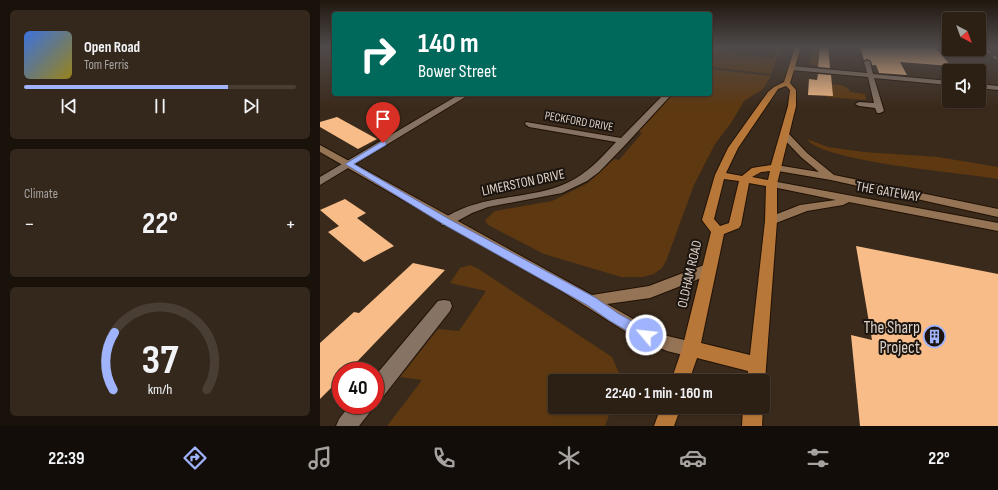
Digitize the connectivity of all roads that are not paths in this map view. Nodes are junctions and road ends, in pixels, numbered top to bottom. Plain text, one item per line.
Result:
1 (869, 67) edge
2 (792, 68) joint
3 (871, 75) junction
4 (942, 82) edge
5 (787, 83) junction
6 (986, 87) edge
7 (998, 88) edge
8 (462, 96) edge
9 (666, 96) edge
10 (859, 104) dead end
11 (529, 124) dead end
12 (785, 135) junction
13 (624, 141) junction
14 (320, 148) edge
15 (348, 164) junction
16 (776, 168) junction
17 (720, 175) junction
18 (831, 177) junction
19 (745, 179) junction
20 (320, 182) edge
21 (772, 184) junction
22 (855, 201) junction
23 (998, 212) edge
24 (771, 221) junction
25 (446, 222) junction
26 (998, 226) edge
27 (718, 232) junction
28 (709, 269) junction
29 (592, 301) junction
30 (444, 306) dead end
31 (691, 349) junction
32 (756, 373) edge
33 (682, 374) edge
34 (384, 380) edge
35 (356, 414) edge
36 (668, 414) edge
37 (753, 414) edge
38 (346, 426) edge
39 (664, 426) edge
40 (752, 426) edge

1 - 3 street
2 - 3 street
2 - 5 highway
3 - 4 street
3 - 10 street
5 - 12 highway
5 - 17 highway, OLDHAM ROAD
6 - 7 street
8 - 15 street
9 - 13 street, LIMERSTON DRIVE
11 - 13 street, PECKFORD DRIVE
12 - 16 highway
12 - 18 street
13 - 25 street, LIMERSTON DRIVE
14 - 15 street
15 - 20 street
15 - 25 street
16 - 18 street, THE GATEWAY
16 - 19 highway
16 - 21 highway
17 - 19 highway
17 - 27 highway, OLDHAM ROAD
18 - 23 street, THE GATEWAY
19 - 21 highway
19 - 27 highway
21 - 22 street, THE GATEWAY
21 - 24 highway
22 - 24 street
22 - 26 street, THE GATEWAY
24 - 32 highway
25 - 29 street
27 - 28 highway, OLDHAM ROAD
28 - 29 street
28 - 31 highway, OLDHAM ROAD
29 - 31 street
30 - 34 street
31 - 32 highway
31 - 33 highway, OLDHAM ROAD
35 - 38 street
36 - 39 highway
37 - 40 highway

